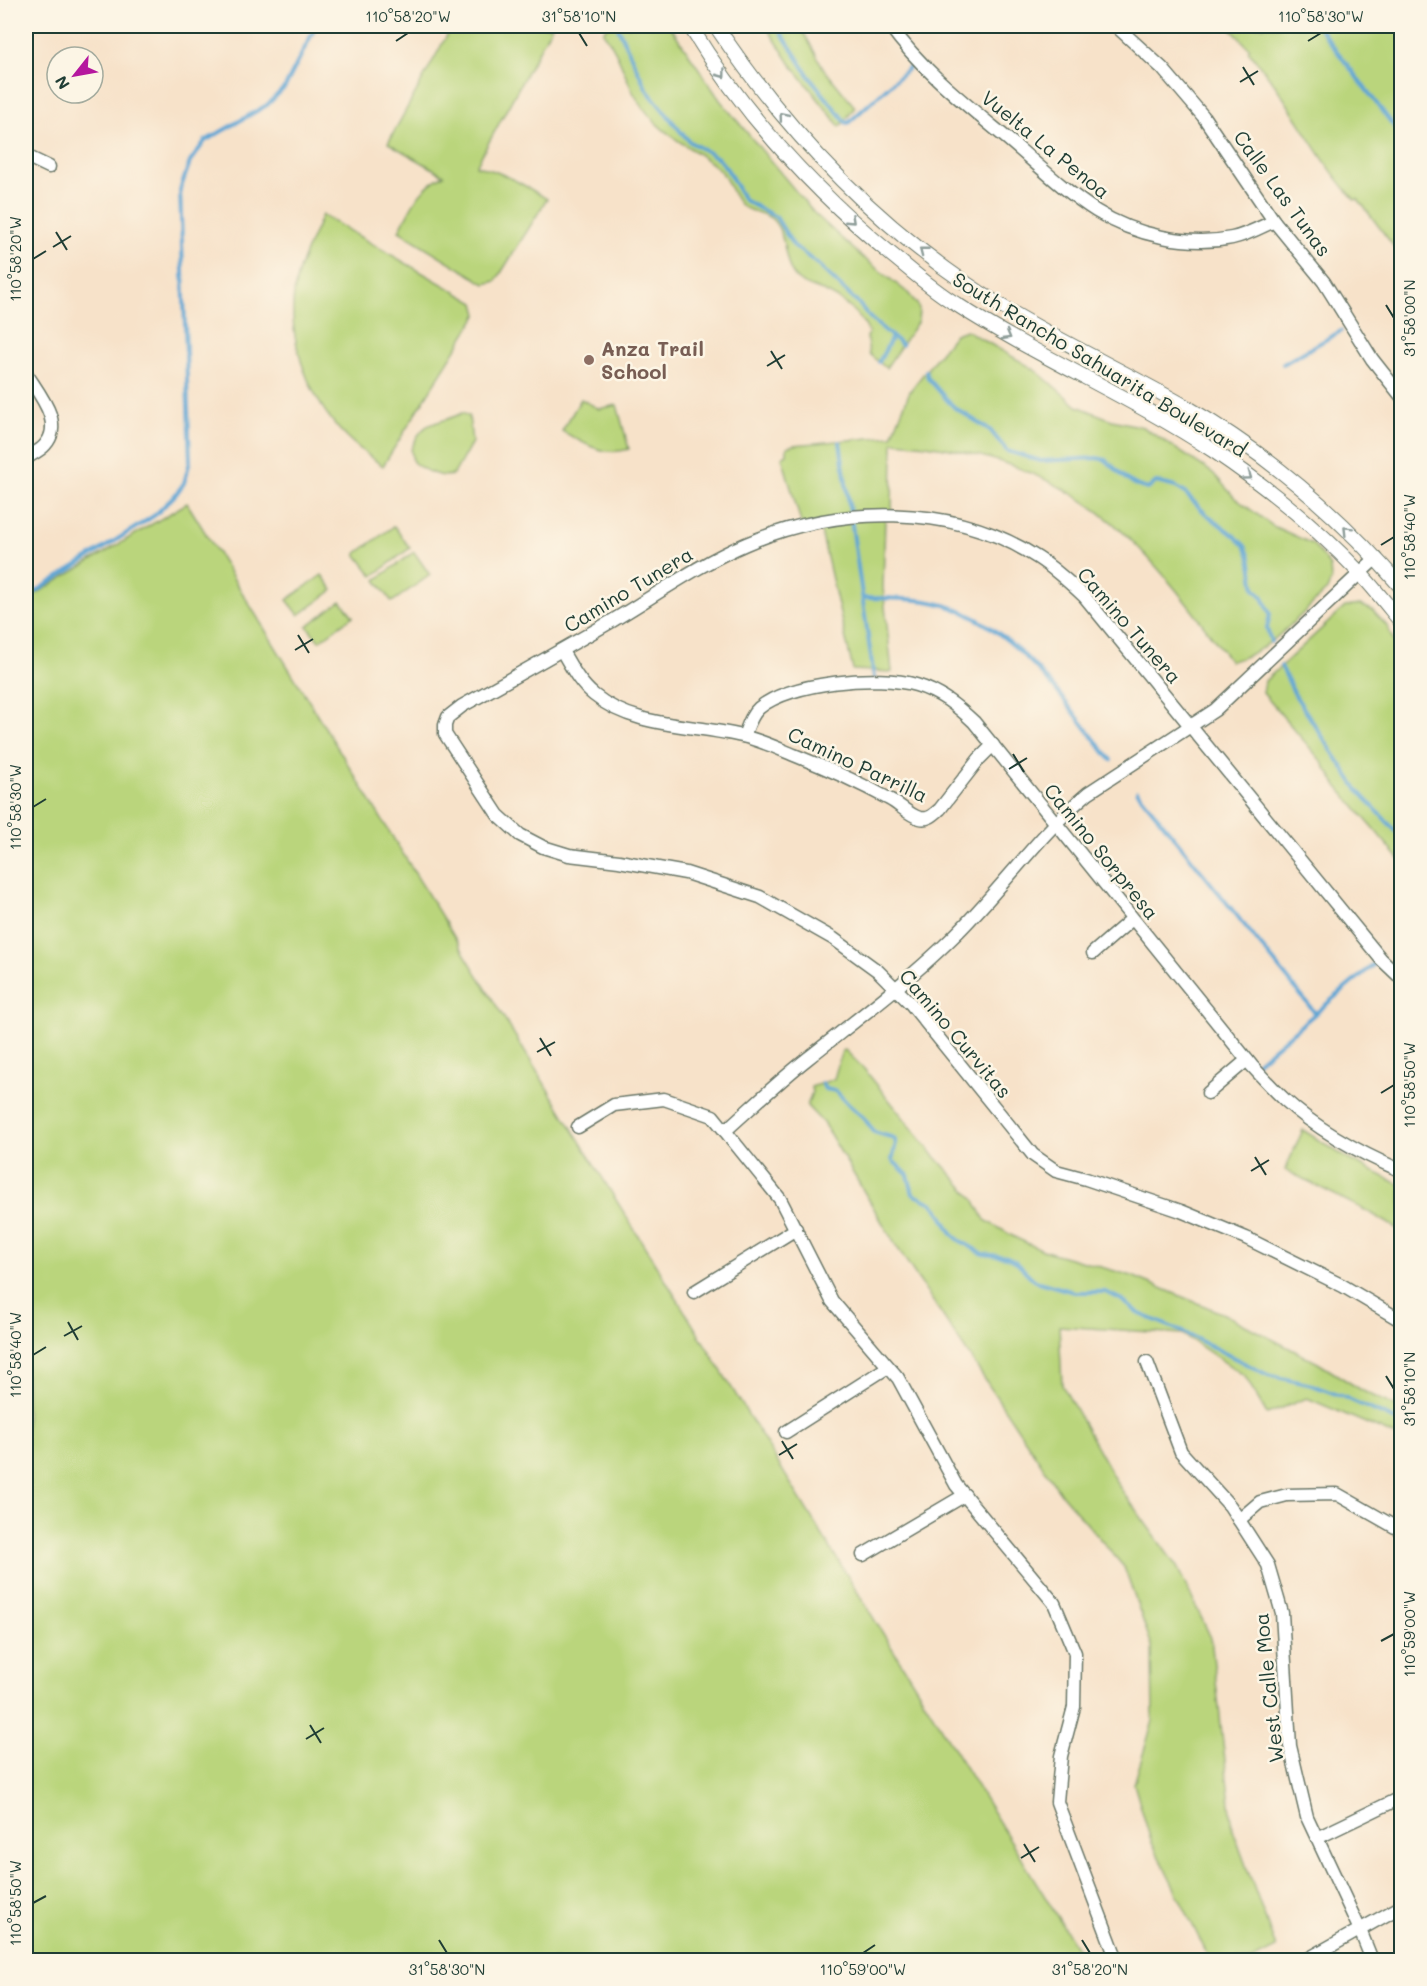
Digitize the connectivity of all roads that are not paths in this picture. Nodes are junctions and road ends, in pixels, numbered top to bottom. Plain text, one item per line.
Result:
1 (690, 26) edge
2 (716, 26) edge
3 (890, 26) edge
4 (1116, 26) edge
5 (26, 156) edge
6 (49, 167) dead end
7 (1274, 221) junction
8 (26, 373) edge
9 (1401, 397) edge
10 (26, 458) edge
11 (1376, 558) junction
12 (1360, 573) junction
13 (1401, 588) edge
14 (1401, 623) edge
15 (562, 651) junction
16 (445, 725) joint
17 (1190, 726) junction
18 (744, 736) junction
19 (993, 745) junction
20 (1054, 823) junction
21 (1132, 919) junction
22 (1093, 953) dead end
23 (1401, 979) edge
24 (895, 989) junction
25 (1247, 1060) junction
26 (1208, 1093) dead end
27 (578, 1127) dead end
28 (725, 1131) junction
29 (1401, 1171) edge
30 (796, 1229) junction
31 (694, 1292) dead end
32 (1401, 1321) edge
33 (1148, 1362) dead end
34 (888, 1367) junction
35 (786, 1432) dead end
36 (965, 1495) junction
37 (1239, 1520) junction
38 (1401, 1531) edge
39 (862, 1555) dead end
40 (1401, 1797) edge
41 (1317, 1838) junction
42 (1401, 1906) edge
43 (1360, 1929) junction
44 (1119, 1960) edge
45 (1306, 1960) edge
46 (1372, 1960) edge

1 -> 12 street, South Rancho Sahuarita Boulevard
11 -> 2 street, South Rancho Sahuarita Boulevard
3 - 7 street, Vuelta La Penoa
4 - 7 street, Calle Las Tunas
5 - 6 street
7 - 9 street, Calle Las Tunas
8 - 10 street
11 - 12 street
11 - 13 street, South Rancho Sahuarita Boulevard
12 - 14 street, South Rancho Sahuarita Boulevard
12 - 17 street
15 - 16 street, Camino Tunera
15 - 17 street, Camino Tunera
15 - 18 street, Camino Parrilla
16 - 24 street, Camino Curvitas
17 - 20 street
17 - 23 street, Camino Tunera
18 - 19 street, Camino Sorpresa
18 - 19 street, Camino Parrilla
19 - 20 street, Camino Sorpresa
20 - 21 street, Camino Sorpresa
20 - 24 street
21 - 22 street
21 - 25 street, Camino Sorpresa
24 - 28 street
24 - 32 street, Camino Curvitas
25 - 26 street
25 - 29 street, Camino Sorpresa
27 - 28 street
28 - 30 street
30 - 31 street
30 - 34 street
33 - 37 street, West Calle Moa
34 - 35 street
34 - 36 street
36 - 39 street
36 - 44 street
37 - 38 street
37 - 41 street, West Calle Moa
40 - 41 street
41 - 43 street, West Calle Moa
42 - 43 street
43 - 45 street
43 - 46 street, West Calle Moa

